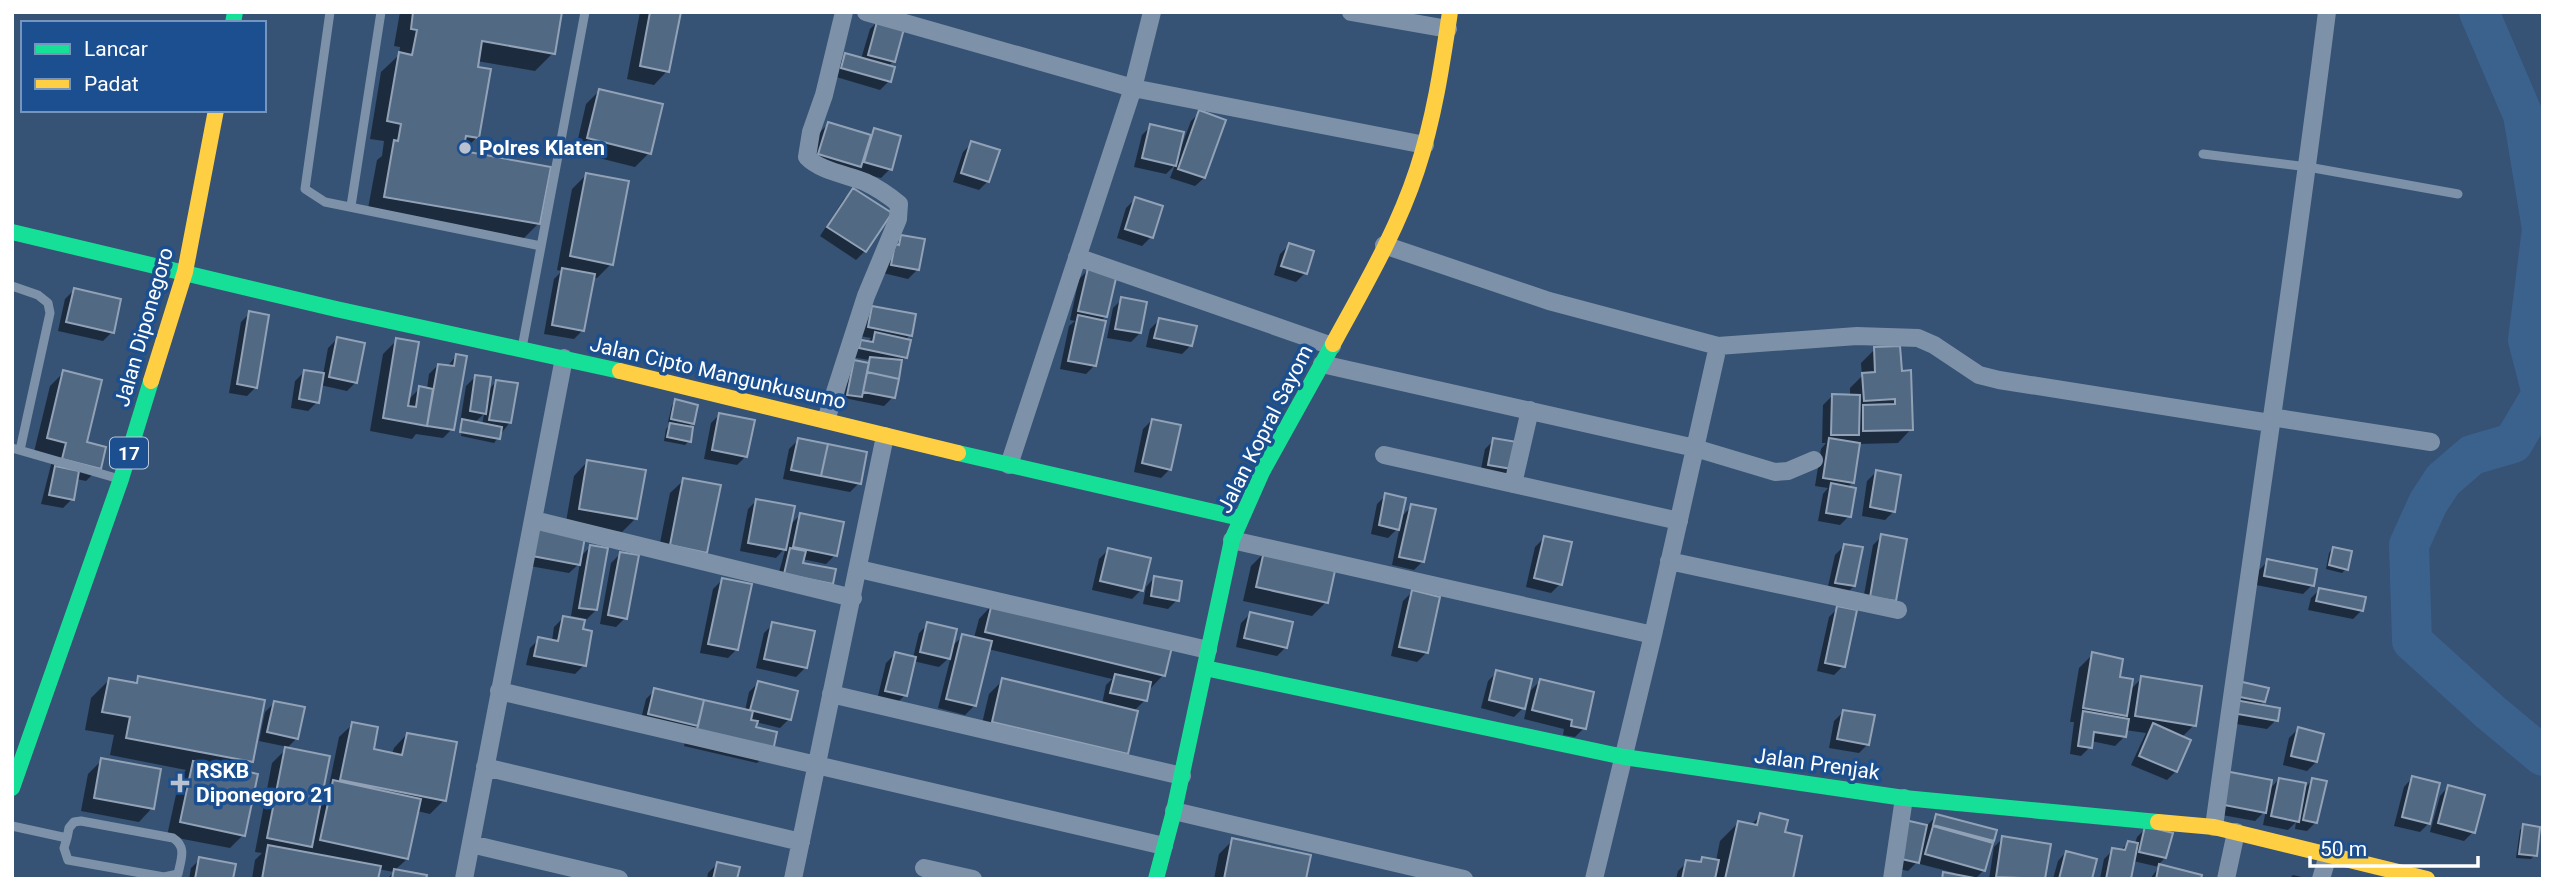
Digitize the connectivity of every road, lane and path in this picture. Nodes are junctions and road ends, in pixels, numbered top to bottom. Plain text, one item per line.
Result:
1 (330, 12) edge
2 (381, 12) edge
3 (585, 12) edge
4 (844, 12) edge
5 (866, 12) edge
6 (1152, 12) edge
7 (1351, 12) edge
8 (2327, 12) edge
9 (1449, 20) edge
10 (1133, 88) junction
11 (216, 112) edge
12 (1425, 145) junction
13 (2203, 154) dead end
14 (2308, 167) junction
15 (2458, 194) dead end
16 (351, 206) junction
17 (12, 232) edge
18 (1384, 245) junction
19 (541, 246) junction
20 (1077, 257) junction
21 (184, 272) junction
22 (12, 286) edge
23 (1332, 346) junction
24 (1718, 346) junction
25 (522, 350) junction
26 (564, 358) junction
27 (1322, 364) junction
28 (1530, 410) junction
29 (826, 419) junction
30 (2270, 420) junction
31 (885, 436) junction
32 (2431, 442) dead end
33 (1695, 448) junction
34 (16, 449) edge
35 (1384, 455) dead end
36 (1814, 460) dead end
37 (1009, 465) junction
38 (121, 479) junction
39 (1513, 484) junction
40 (1240, 518) junction
41 (534, 520) junction
42 (1679, 521) junction
43 (1233, 540) junction
44 (1670, 561) junction
45 (859, 569) junction
46 (853, 598) junction
47 (1898, 610) dead end
48 (1653, 635) junction
49 (1208, 650) junction
50 (1205, 668) junction
51 (499, 691) junction
52 (831, 694) junction
53 (1624, 757) junction
54 (817, 765) junction
55 (485, 767) junction
56 (1182, 776) junction
57 (12, 788) edge
58 (1904, 798) junction
59 (1174, 811) junction
60 (12, 826) edge
61 (2214, 827) junction
62 (2236, 832) junction
63 (67, 838) junction
64 (801, 842) junction
65 (471, 844) junction
66 (1164, 846) junction
67 (2328, 855) junction
68 (924, 868) dead end
69 (464, 879) edge
70 (619, 879) edge
71 (793, 879) edge
72 (973, 879) edge
73 (1156, 879) edge
74 (1464, 879) edge
75 (1594, 879) edge
76 (1892, 879) edge
77 (2226, 879) edge
78 (2321, 879) edge
79 (2427, 879) edge

1 - 16 lane
2 - 16 lane
3 - 19 lane
4 - 29 street
5 - 10 street
6 - 10 street
7 - 9 street
8 - 14 street
9 - 12 main road, Jalan Kopral Sayom
10 - 12 street
10 - 20 street
11 - 21 main road, Jalan Diponegoro / 17
12 - 18 main road, Jalan Kopral Sayom
13 - 14 lane
14 - 15 lane
14 - 30 street
16 - 19 lane
17 - 21 main road, Jalan Cipto Mangunkusumo
18 - 23 main road, Jalan Kopral Sayom
18 - 24 street
19 - 25 lane
20 - 23 street
20 - 37 street
21 - 25 main road, Jalan Cipto Mangunkusumo
21 - 38 main road, Jalan Diponegoro / 17
22 - 34 lane
23 - 27 main road, Jalan Kopral Sayom
24 - 30 street
24 - 33 street
25 - 26 main road, Jalan Cipto Mangunkusumo
26 - 29 main road, Jalan Cipto Mangunkusumo
26 - 41 street
27 - 28 street
27 - 40 main road, Jalan Kopral Sayom
28 - 33 street
28 - 39 street
29 - 31 main road, Jalan Cipto Mangunkusumo
30 - 32 street
30 - 61 street
31 - 37 main road, Jalan Cipto Mangunkusumo
31 - 45 street
33 - 36 street
33 - 42 street
34 - 38 lane
35 - 39 street
37 - 40 main road, Jalan Cipto Mangunkusumo
38 - 57 main road, Jalan Diponegoro / 17
39 - 42 street
40 - 43 main road, Jalan Kopral Sayom
41 - 46 street
41 - 51 street
42 - 44 street
43 - 48 street
43 - 49 main road, Jalan Kopral Sayom
44 - 47 street
44 - 48 street
45 - 46 street
45 - 49 street
46 - 52 street
48 - 53 street
49 - 50 main road, Jalan Kopral Sayom
50 - 53 main road, Jalan Prenjak
50 - 56 main road, Jalan Kopral Sayom
51 - 54 street
51 - 55 street
52 - 54 street
52 - 56 street
53 - 58 main road, Jalan Prenjak
53 - 75 street
54 - 64 street
54 - 66 street
55 - 64 street
55 - 65 street
56 - 59 main road, Jalan Kopral Sayom
58 - 61 main road, Jalan Prenjak
58 - 76 street
59 - 66 main road, Jalan Kopral Sayom
59 - 74 street
60 - 63 lane
61 - 62 main road, Jalan Prenjak
62 - 67 main road, Jalan Prenjak
62 - 77 street
63 - 63 lane
64 - 71 street
65 - 69 street
65 - 70 street
66 - 73 main road, Jalan Kopral Sayom
67 - 78 street
67 - 79 main road, Jalan Prenjak
68 - 72 street

